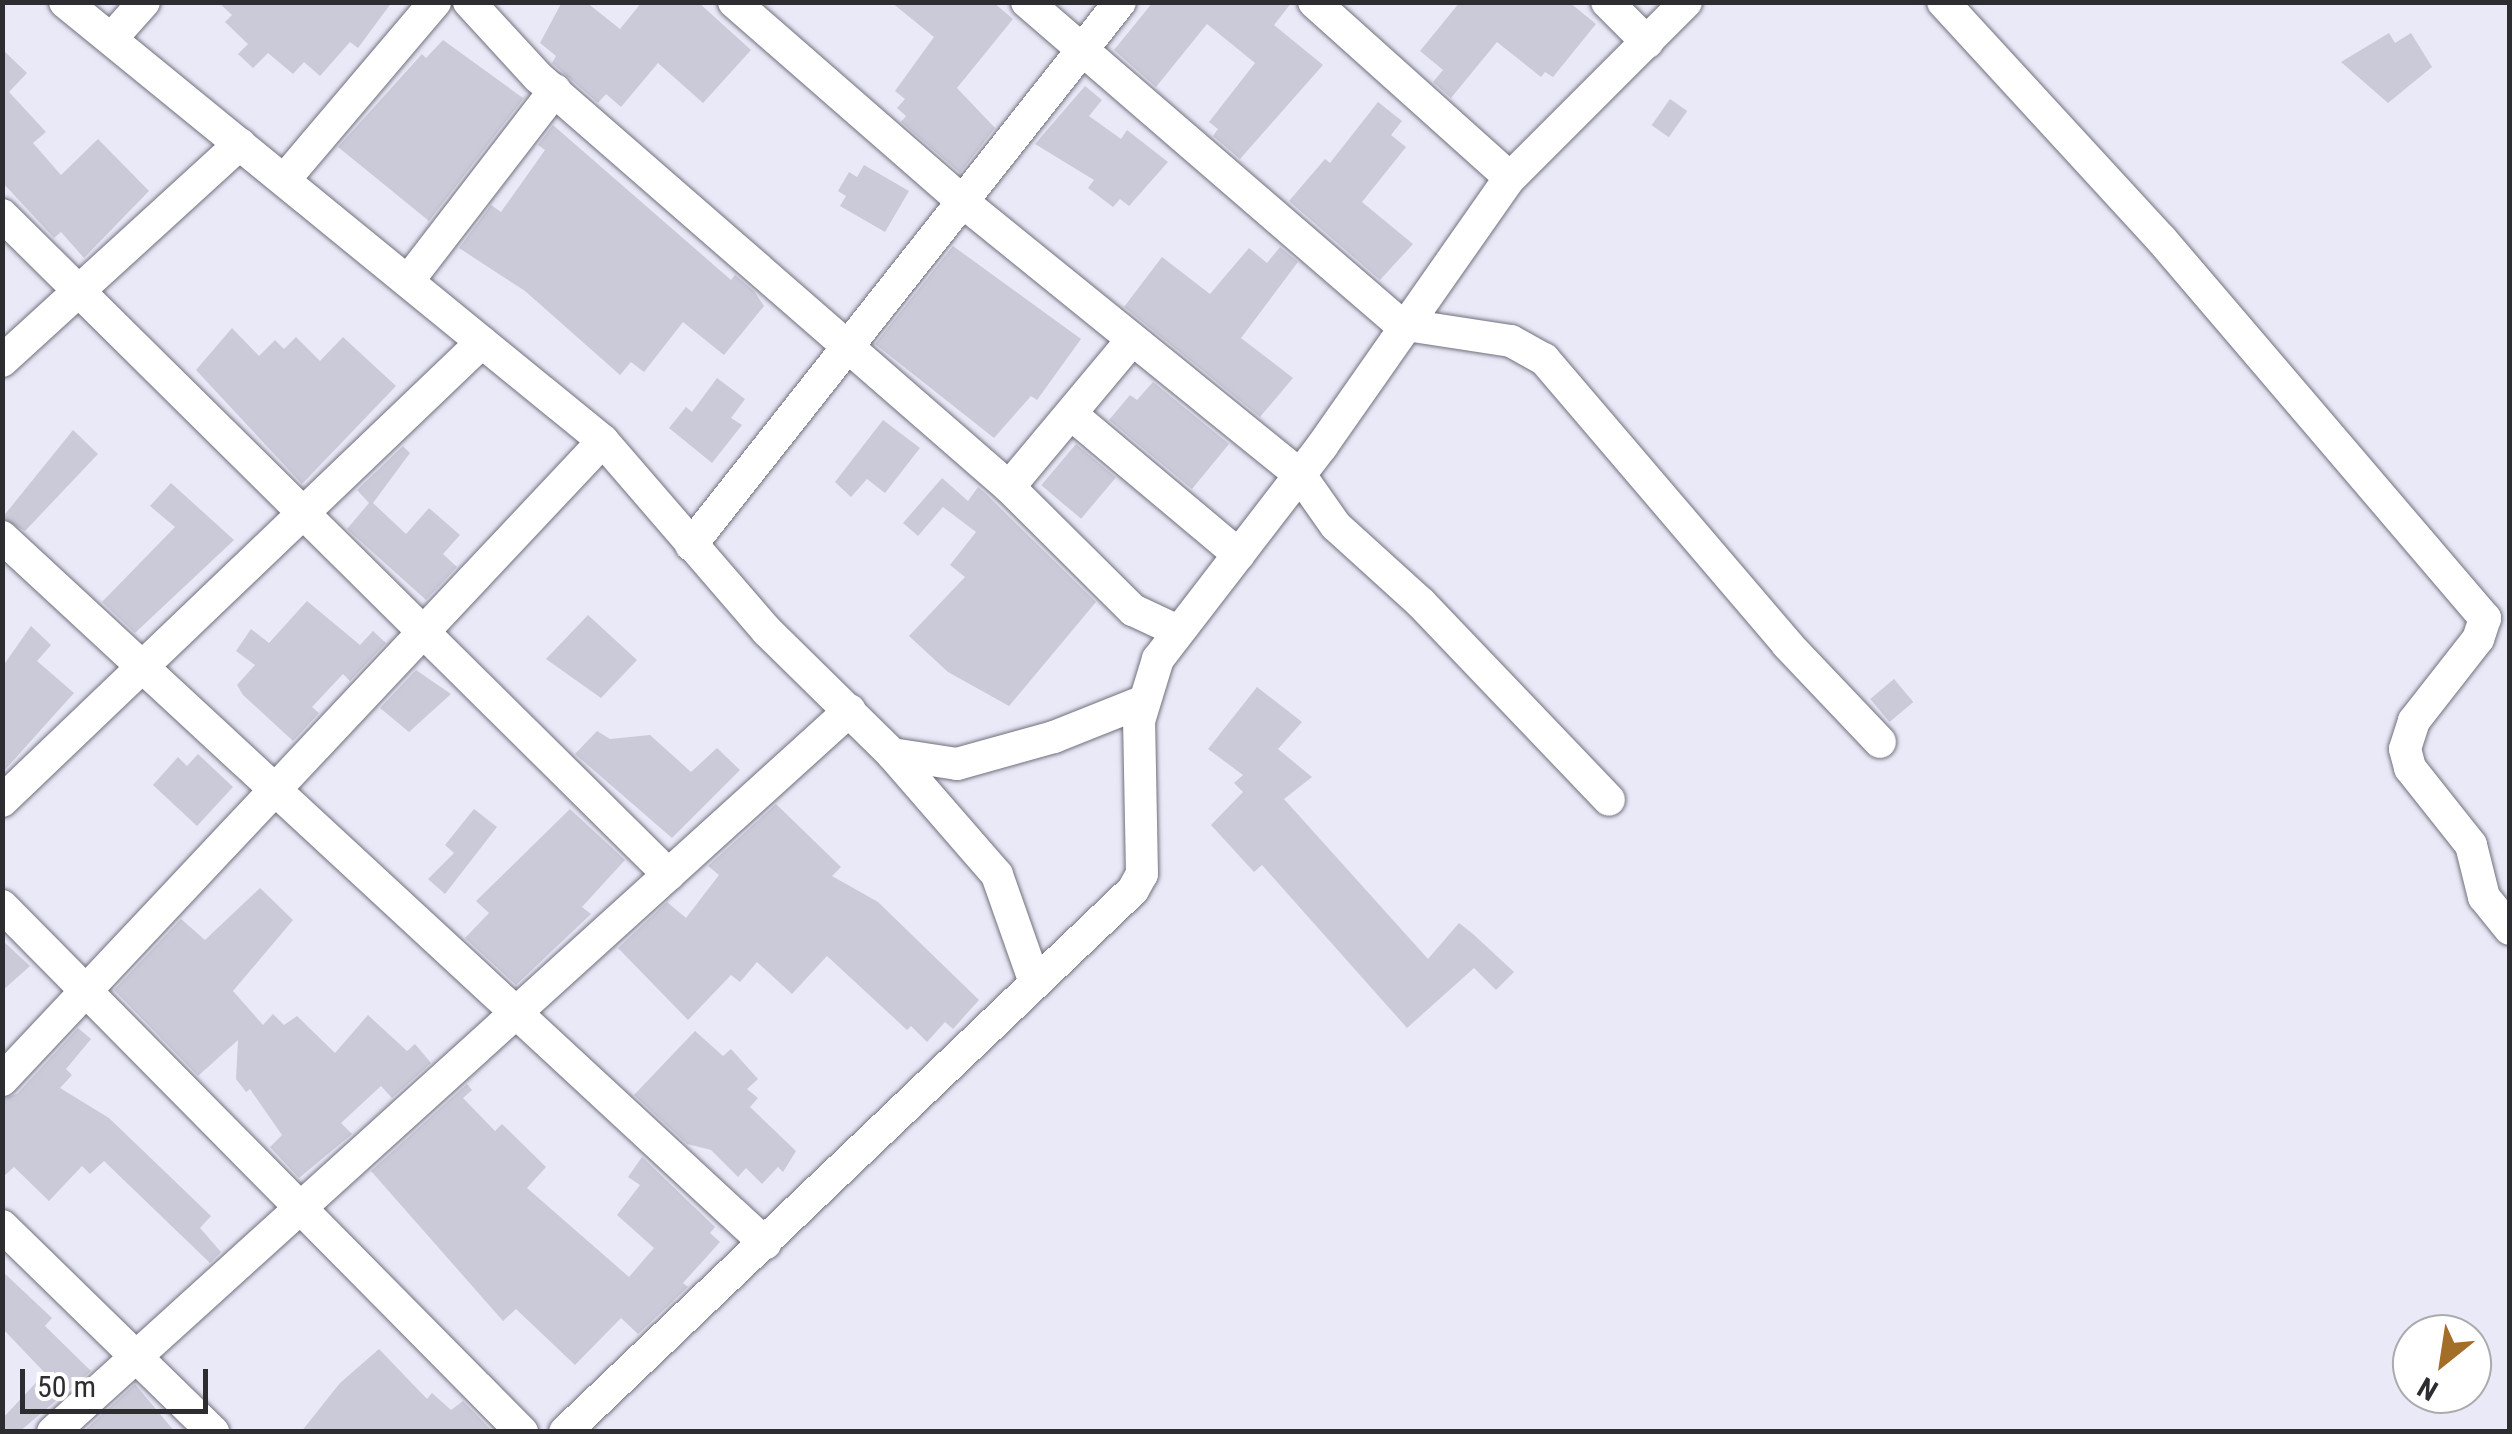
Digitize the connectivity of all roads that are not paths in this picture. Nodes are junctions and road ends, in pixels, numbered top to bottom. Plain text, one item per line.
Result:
1 (66, 2) edge
2 (144, 2) edge
3 (436, 2) edge
4 (469, 2) edge
5 (734, 2) edge
6 (1027, 2) edge
7 (1120, 2) edge
8 (1314, 2) edge
9 (1607, 2) edge
10 (1686, 2) edge
11 (1943, 2) edge
12 (112, 38) junction
13 (1647, 42) junction
14 (1082, 50) junction
15 (556, 90) junction
16 (240, 144) junction
17 (1510, 178) junction
18 (285, 179) junction
19 (963, 202) junction
20 (2, 215) edge
21 (408, 281) junction
22 (78, 291) junction
23 (1408, 329) junction
24 (482, 342) junction
25 (1131, 342) junction
26 (844, 349) junction
27 (2, 361) edge
28 (1070, 414) junction
29 (602, 441) junction
30 (1300, 475) junction
31 (1009, 487) junction
32 (300, 512) junction
33 (2, 537) edge
34 (691, 545) junction
35 (1239, 554) junction
36 (2485, 618) junction
37 (1178, 631) junction
38 (424, 636) junction
39 (2510, 644) edge
40 (143, 665) junction
41 (1142, 702) junction
42 (850, 710) junction
43 (1880, 742) dead end
44 (892, 754) junction
45 (278, 789) junction
46 (1609, 800) dead end
47 (2, 802) edge
48 (669, 874) junction
49 (2, 906) edge
50 (2510, 930) edge
51 (1034, 980) junction
52 (86, 991) junction
53 (513, 1015) junction
54 (2, 1080) edge
55 (298, 1205) junction
56 (2, 1226) edge
57 (765, 1243) junction
58 (137, 1354) junction
59 (53, 1432) edge
60 (213, 1432) edge
61 (522, 1432) edge
62 (565, 1432) edge

1 - 12 street
2 - 12 street
3 - 18 street
4 - 15 street
5 - 19 street
6 - 14 street
7 - 14 street
8 - 17 street
9 - 13 street
10 - 13 street
11 - 36 street
12 - 16 street
13 - 17 street
14 - 19 street
14 - 23 street
15 - 21 street
15 - 26 street
16 - 18 street
16 - 22 street
17 - 23 street
18 - 21 street
19 - 25 street
19 - 26 street
20 - 22 street
21 - 24 street
22 - 27 street
22 - 32 street
23 - 30 street
23 - 43 street
24 - 29 street
24 - 32 street
25 - 28 street
25 - 30 street
26 - 31 street
26 - 34 street
28 - 31 street
28 - 35 street
29 - 34 street
29 - 38 street
30 - 35 street
30 - 46 street
31 - 37 street
32 - 38 street
32 - 40 street
33 - 40 street
34 - 42 street
35 - 37 street
36 - 39 street
36 - 50 street
37 - 41 street
38 - 45 street
38 - 48 street
40 - 45 street
40 - 47 street
41 - 44 street
41 - 51 street
42 - 44 street
42 - 48 street
44 - 51 street
45 - 52 street
45 - 53 street
48 - 53 street
49 - 52 street
51 - 57 street
52 - 54 street
52 - 55 street
53 - 55 street
53 - 57 street
55 - 58 street
55 - 61 street
56 - 58 street
57 - 62 street
58 - 59 street
58 - 60 street

